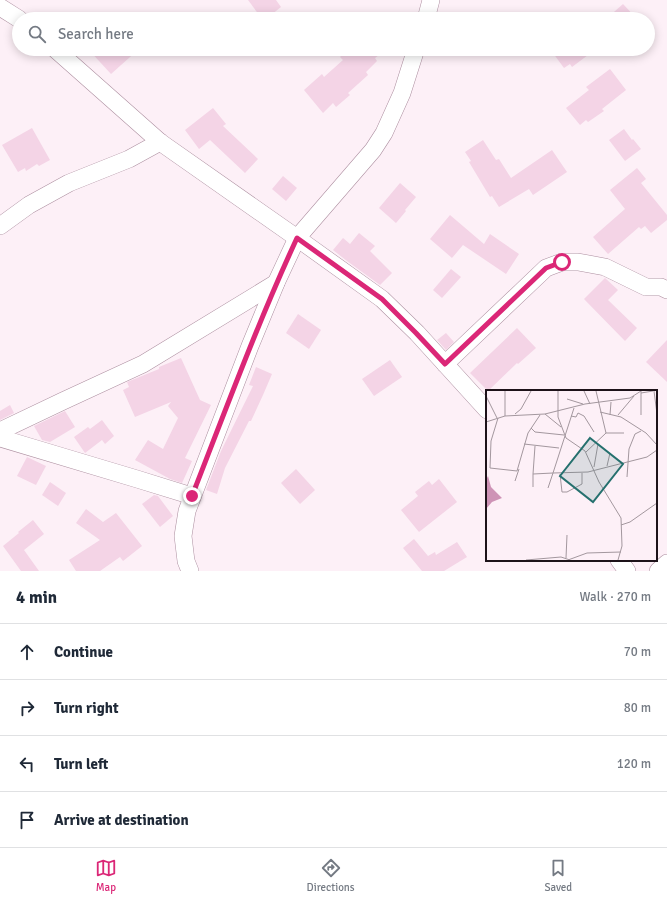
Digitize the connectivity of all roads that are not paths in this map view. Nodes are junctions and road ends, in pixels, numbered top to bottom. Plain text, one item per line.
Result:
1 (431, 0) edge
2 (0, 7) edge
3 (428, 12) edge
4 (12, 15) edge
5 (63, 56) edge
6 (414, 56) edge
7 (160, 142) junction
8 (0, 226) edge
9 (297, 238) junction
10 (276, 283) junction
11 (667, 290) edge
12 (445, 364) junction
13 (486, 409) edge
14 (0, 431) edge
15 (0, 438) edge
16 (192, 496) junction
17 (620, 561) edge
18 (667, 563) edge
19 (190, 571) edge
20 (627, 571) edge
21 (658, 571) edge

1 - 3 street
2 - 4 street
5 - 7 street
6 - 9 street
7 - 8 street
7 - 9 street
9 - 10 street
9 - 12 street
10 - 14 street
10 - 16 street
11 - 12 street
12 - 13 street
15 - 16 street
16 - 19 street
17 - 20 street
18 - 21 street

